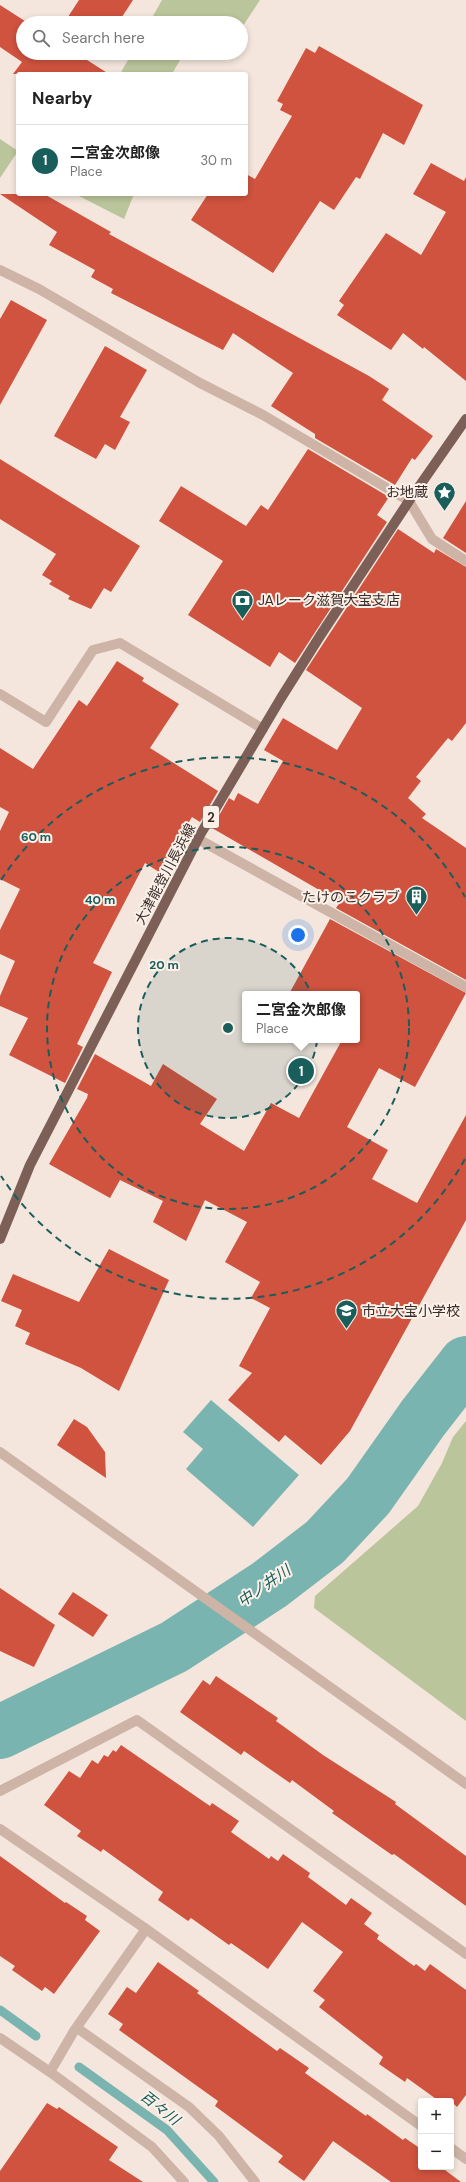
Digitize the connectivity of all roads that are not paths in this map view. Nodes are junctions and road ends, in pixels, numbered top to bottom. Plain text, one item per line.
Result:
1 (2, 274) edge
2 (466, 419) edge
3 (409, 501) junction
4 (466, 561) edge
5 (0, 694) edge
6 (263, 728) junction
7 (198, 839) junction
8 (466, 987) edge
9 (0, 1240) edge
10 (0, 1452) edge
11 (466, 1784) edge
12 (0, 1791) edge
13 (0, 1829) edge
14 (146, 1929) junction
15 (466, 1954) edge
16 (77, 2028) junction
17 (0, 2038) edge
18 (50, 2072) junction
19 (418, 2124) edge
20 (454, 2150) edge
21 (466, 2159) edge
22 (184, 2182) edge
23 (255, 2182) edge

1 - 3 street
2 - 3 main road, 大津能登川長浜線 / 2
3 - 4 street
3 - 6 main road, 大津能登川長浜線 / 2
5 - 6 street
6 - 7 main road, 大津能登川長浜線 / 2
7 - 8 street
7 - 9 main road, 大津能登川長浜線 / 2
10 - 11 street
12 - 15 street
13 - 14 street
14 - 16 street
14 - 19 street
16 - 18 street
16 - 23 street
17 - 18 street
18 - 22 street
20 - 21 street

